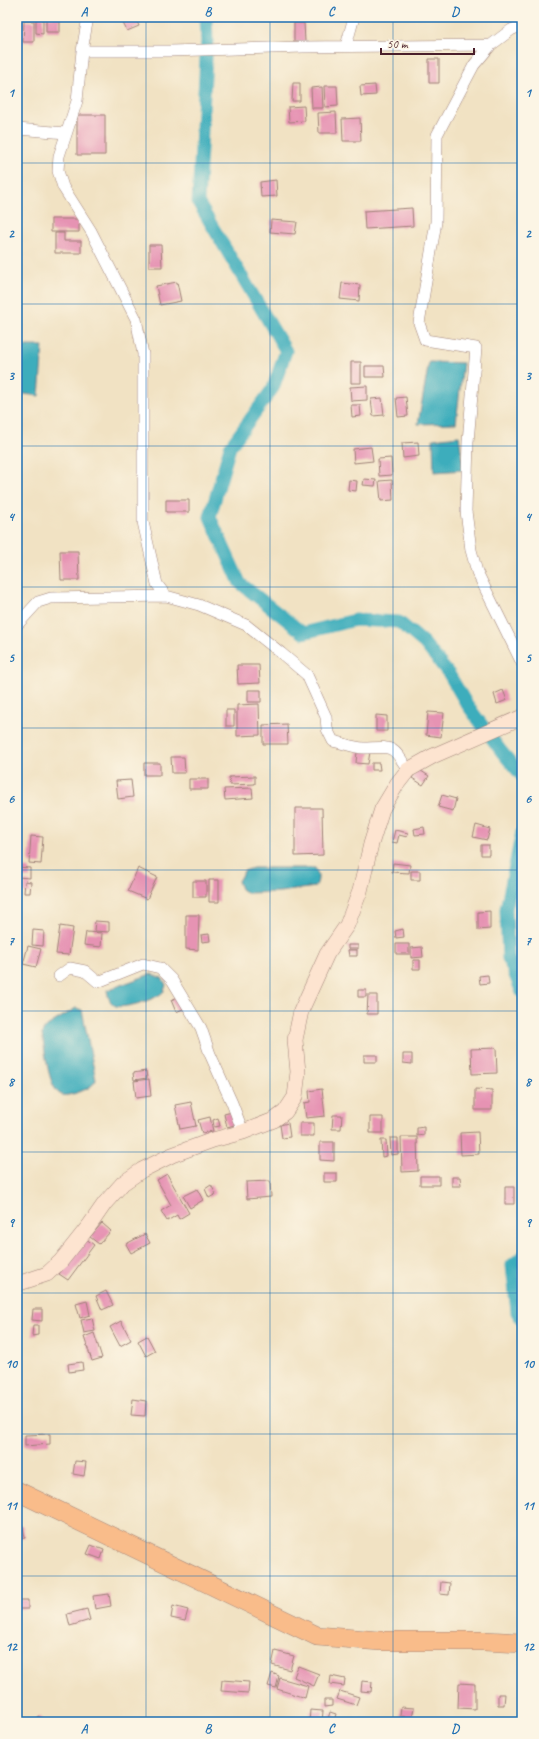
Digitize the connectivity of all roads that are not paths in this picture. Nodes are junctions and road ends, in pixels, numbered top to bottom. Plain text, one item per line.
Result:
1 (88, 17) edge
2 (354, 17) edge
3 (522, 25) edge
4 (491, 45) junction
5 (346, 46) junction
6 (82, 51) junction
7 (17, 129) edge
8 (66, 133) junction
9 (166, 596) junction
10 (17, 625) edge
11 (522, 663) edge
12 (522, 718) edge
13 (408, 770) junction
14 (59, 976) dead end
15 (243, 1132) junction
16 (17, 1284) edge
17 (17, 1491) edge
18 (521, 1645) edge

1 - 6 street
2 - 5 street
3 - 4 street
4 - 5 street
4 - 11 street
5 - 6 street
6 - 8 street
7 - 8 street
8 - 9 street
9 - 10 street
9 - 13 street
12 - 13 street
13 - 15 street
14 - 15 street
15 - 16 street
17 - 18 highway

